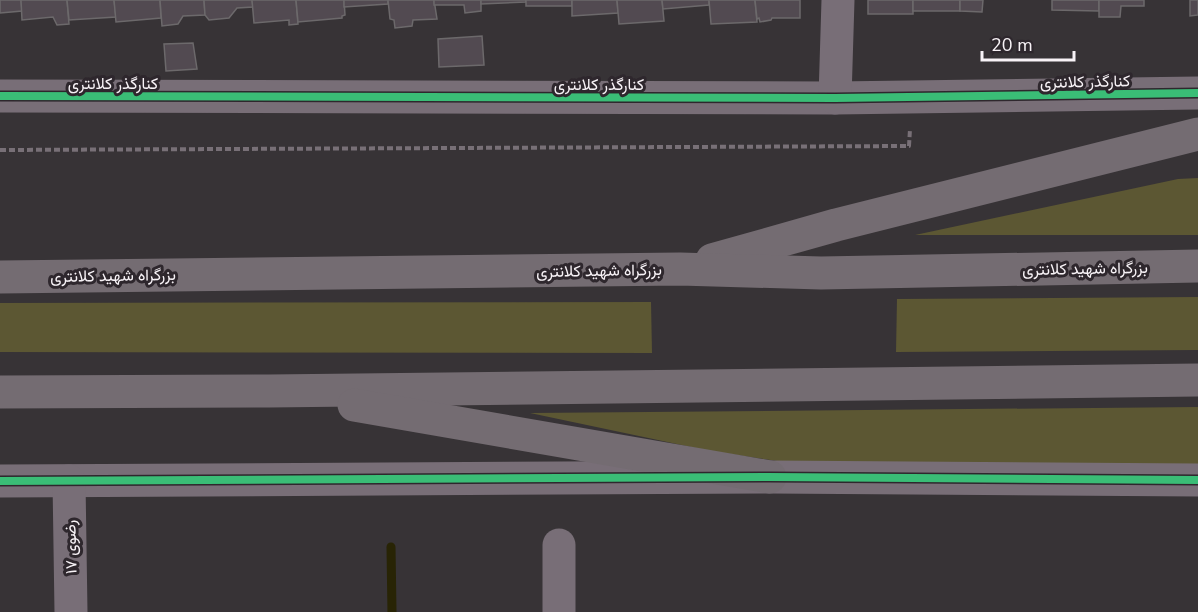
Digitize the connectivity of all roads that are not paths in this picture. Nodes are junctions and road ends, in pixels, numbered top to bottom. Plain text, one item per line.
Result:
1 (838, 0) edge
2 (1198, 93) edge
3 (0, 96) edge
4 (835, 98) junction
5 (1198, 134) edge
6 (1198, 266) edge
7 (680, 269) junction
8 (0, 277) edge
9 (1198, 380) edge
10 (269, 391) junction
11 (0, 392) edge
12 (770, 477) junction
13 (1198, 480) edge
14 (0, 481) edge
15 (69, 482) junction
16 (559, 545) dead end
17 (71, 612) edge
18 (559, 612) edge

1 - 4 street
2 - 4 street, کنارگذر کلانتری
3 - 4 street, کنارگذر کلانتری
5 - 7 highway
6 - 7 highway, بزرگراه شهید کلانتری
7 - 8 highway, بزرگراه شهید کلانتری
9 - 10 highway
10 - 11 highway
10 - 12 highway
12 - 13 street
12 - 15 street
14 - 15 street
15 - 17 street, رضوی ۱۷
16 - 18 street

